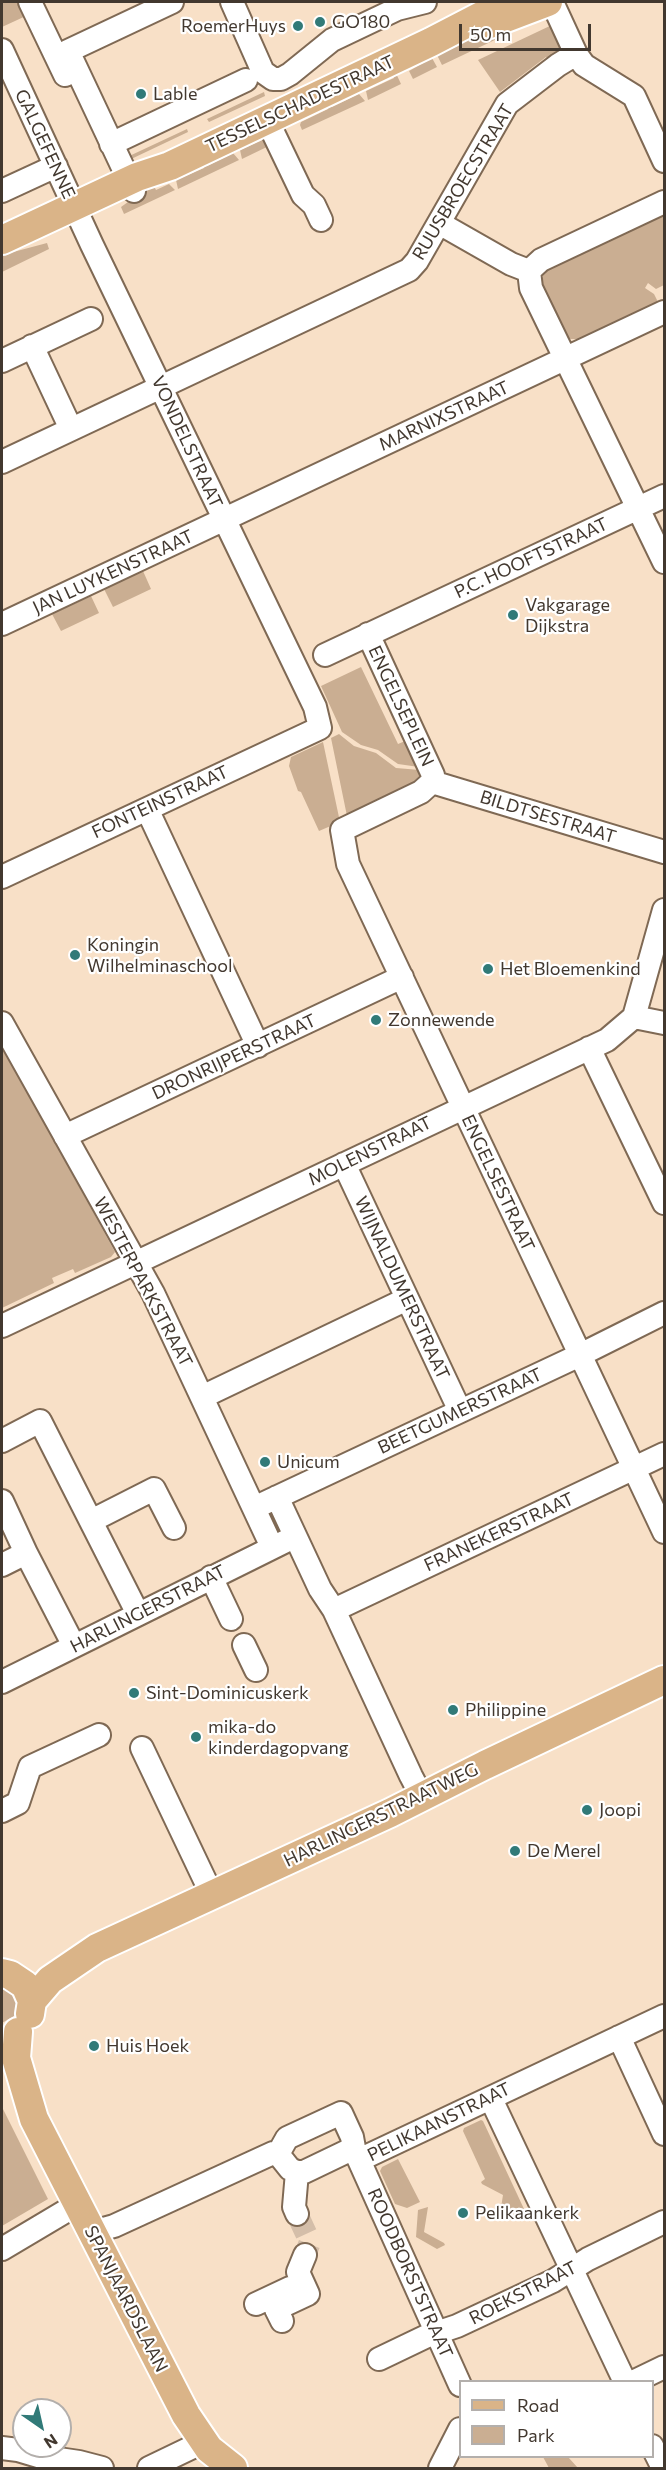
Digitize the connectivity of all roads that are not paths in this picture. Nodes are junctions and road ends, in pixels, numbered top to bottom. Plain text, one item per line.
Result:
1 (30, 2) edge
2 (172, 2) edge
3 (232, 2) edge
4 (425, 2) edge
5 (508, 2) edge
6 (550, 2) edge
7 (431, 42) junction
8 (2, 50) edge
9 (576, 54) junction
10 (246, 80) dead end
11 (9, 85) edge
12 (267, 120) junction
13 (111, 144) junction
14 (664, 161) edge
15 (56, 166) junction
16 (127, 189) junction
17 (2, 191) edge
18 (664, 202) edge
19 (77, 214) junction
20 (321, 220) dead end
21 (439, 223) junction
22 (2, 240) edge
23 (2, 251) edge
24 (529, 271) junction
25 (664, 312) edge
26 (91, 319) dead end
27 (32, 346) junction
28 (566, 359) junction
29 (2, 361) edge
30 (162, 387) junction
31 (71, 429) junction
32 (2, 462) edge
33 (664, 496) edge
34 (639, 508) junction
35 (224, 520) junction
36 (664, 562) edge
37 (397, 621) joint
38 (2, 624) edge
39 (368, 634) junction
40 (325, 655) dead end
41 (320, 728) joint
42 (432, 782) junction
43 (147, 808) junction
44 (342, 830) joint
45 (664, 852) edge
46 (2, 877) edge
47 (664, 910) edge
48 (402, 977) junction
49 (634, 1017) junction
50 (2, 1023) edge
51 (664, 1023) edge
52 (258, 1046) junction
53 (590, 1048) junction
54 (462, 1107) junction
55 (65, 1136) junction
56 (344, 1164) junction
57 (664, 1203) edge
58 (135, 1264) junction
59 (407, 1299) junction
60 (664, 1313) edge
61 (2, 1326) edge
62 (580, 1355) junction
63 (202, 1397) junction
64 (460, 1412) junction
65 (2, 1441) edge
66 (664, 1454) edge
67 (634, 1468) junction
68 (277, 1497) junction
69 (2, 1501) edge
70 (254, 1508) junction
71 (91, 1521) junction
72 (174, 1528) dead end
73 (664, 1532) edge
74 (295, 1536) junction
75 (272, 1547) junction
76 (26, 1553) junction
77 (2, 1565) edge
78 (211, 1577) junction
79 (334, 1610) junction
80 (138, 1614) junction
81 (231, 1619) dead end
82 (244, 1645) dead end
83 (74, 1646) junction
84 (256, 1670) dead end
85 (664, 1680) edge
86 (2, 1682) edge
87 (99, 1735) dead end
88 (142, 1748) dead end
89 (422, 1797) junction
90 (2, 1811) edge
91 (212, 1895) junction
92 (97, 1948) junction
93 (6, 1974) edge
94 (32, 2001) junction
95 (664, 2016) edge
96 (10, 2034) edge
97 (619, 2037) junction
98 (2, 2060) edge
99 (490, 2099) junction
100 (34, 2119) junction
101 (664, 2134) edge
102 (278, 2154) junction
103 (356, 2154) junction
104 (297, 2172) junction
105 (71, 2207) junction
106 (297, 2214) tunnel mouth
107 (664, 2222) edge
108 (92, 2232) junction
109 (2, 2249) edge
110 (305, 2255) tunnel mouth
111 (571, 2268) junction
112 (303, 2282) junction
113 (256, 2304) dead end
114 (282, 2321) dead end
115 (438, 2332) junction
116 (379, 2359) dead end
117 (664, 2367) edge
118 (625, 2380) edge
119 (637, 2380) edge
120 (459, 2383) edge
121 (459, 2431) edge
122 (203, 2442) junction
123 (2, 2448) edge
124 (102, 2469) edge
125 (149, 2469) edge
126 (233, 2469) edge
127 (440, 2469) edge

1 - 16 street
2 - 13 street
3 - 4 street
5 - 7 main road, TESSELSCHADESTRAAT
6 - 7 main road, TESSELSCHADESTRAAT
6 - 9 street
7 - 12 main road, TESSELSCHADESTRAAT
8 - 11 street, GALGEFENNE
9 - 14 street
9 - 21 street, RUUSBROECSTRAAT
10 - 13 street
11 - 15 street, GALGEFENNE
12 - 16 main road, TESSELSCHADESTRAAT
12 - 20 street
13 - 16 street
15 - 17 street
15 - 19 street, GALGEFENNE
16 - 19 main road, TESSELSCHADESTRAAT
18 - 24 street
19 - 22 main road, TESSELSCHADESTRAAT
19 - 23 main road, TESSELSCHADESTRAAT
19 - 30 street, VONDELSTRAAT
21 - 24 street
21 - 30 street, RUUSBROECSTRAAT
24 - 28 street
25 - 28 street, MARNIXSTRAAT
26 - 27 street
27 - 29 street
27 - 31 street
28 - 34 street
28 - 35 street, MARNIXSTRAAT
30 - 31 street
30 - 35 street, VONDELSTRAAT
31 - 32 street
33 - 34 street, P.C. HOOFTSTRAAT
34 - 36 street
34 - 37 street, P.C. HOOFTSTRAAT
35 - 38 street, JAN LUYKENSTRAAT
35 - 41 street, VONDELSTRAAT
37 - 39 street, ENGELSEPLEIN
39 - 40 street, ENGELSEPLEIN
39 - 42 street, ENGELSEPLEIN
41 - 43 street, FONTEINSTRAAT
42 - 44 street, ENGELSEPLEIN
42 - 45 street, BILDTSESTRAAT
43 - 46 street, FONTEINSTRAAT
43 - 52 street
44 - 48 street, ENGELSESTRAAT
47 - 49 street
48 - 52 street, DRONRIJPERSTRAAT
48 - 54 street, ENGELSESTRAAT
49 - 51 street
49 - 53 street, MOLENSTRAAT
50 - 55 street, WESTERPARKSTRAAT
52 - 55 street, DRONRIJPERSTRAAT
53 - 54 street, MOLENSTRAAT
53 - 57 street
54 - 56 street, MOLENSTRAAT
54 - 62 street, ENGELSESTRAAT
55 - 58 street, WESTERPARKSTRAAT
56 - 58 street, MOLENSTRAAT
56 - 59 street, WIJNALDUMERSTRAAT
58 - 61 street, MOLENSTRAAT
58 - 63 street, WESTERPARKSTRAAT
59 - 63 street
59 - 64 street, WIJNALDUMERSTRAAT
60 - 62 street, BEETGUMERSTRAAT
62 - 64 street, BEETGUMERSTRAAT
62 - 67 street, ENGELSESTRAAT
63 - 70 street, WESTERPARKSTRAAT
64 - 68 street, BEETGUMERSTRAAT
65 - 71 street
66 - 67 street, FRANEKERSTRAAT
67 - 73 street, ENGELSESTRAAT
67 - 79 street, FRANEKERSTRAAT
68 - 70 street, BEETGUMERSTRAAT
68 - 74 street
69 - 76 street
70 - 75 street, WESTERPARKSTRAAT
71 - 72 street
71 - 80 street
74 - 75 street, HARLINGERSTRAAT
74 - 79 street
75 - 78 street, HARLINGERSTRAAT
76 - 77 street
76 - 83 street
78 - 80 street, HARLINGERSTRAAT
78 - 81 street
79 - 89 street
80 - 83 street, HARLINGERSTRAAT
82 - 84 street
83 - 86 street, HARLINGERSTRAAT
85 - 89 main road, HARLINGERSTRAATWEG
87 - 90 street
88 - 91 street
89 - 91 main road, HARLINGERSTRAATWEG
91 - 92 main road, HARLINGERSTRAATWEG
92 - 93 main road, HARLINGERSTRAATWEG
92 - 94 main road, HARLINGERSTRAATWEG
93 - 94 main road
94 - 96 main road, HARLINGERSTRAATWEG
95 - 97 street, PELIKAANSTRAAT
96 - 100 main road, SPANJAARDSLAAN
97 - 99 street, PELIKAANSTRAAT
97 - 101 street
98 - 100 main road, SPANJAARDSLAAN
99 - 103 street, PELIKAANSTRAAT
99 - 111 street
100 - 105 main road, SPANJAARDSLAAN
102 - 103 street, ROODBORSTSTRAAT
102 - 104 street
102 - 108 street
103 - 104 street, PELIKAANSTRAAT
103 - 115 street, ROODBORSTSTRAAT
104 - 106 street
105 - 108 main road, SPANJAARDSLAAN
105 - 109 street
107 - 111 street, ROEKSTRAAT
108 - 122 main road, SPANJAARDSLAAN
110 - 112 street
111 - 115 street, ROEKSTRAAT
111 - 118 street
112 - 113 street
112 - 114 street
115 - 116 street, ROEKSTRAAT
115 - 120 street, ROODBORSTSTRAAT
117 - 119 street
121 - 127 street
122 - 125 street
122 - 126 main road, SPANJAARDSLAAN
123 - 124 street

